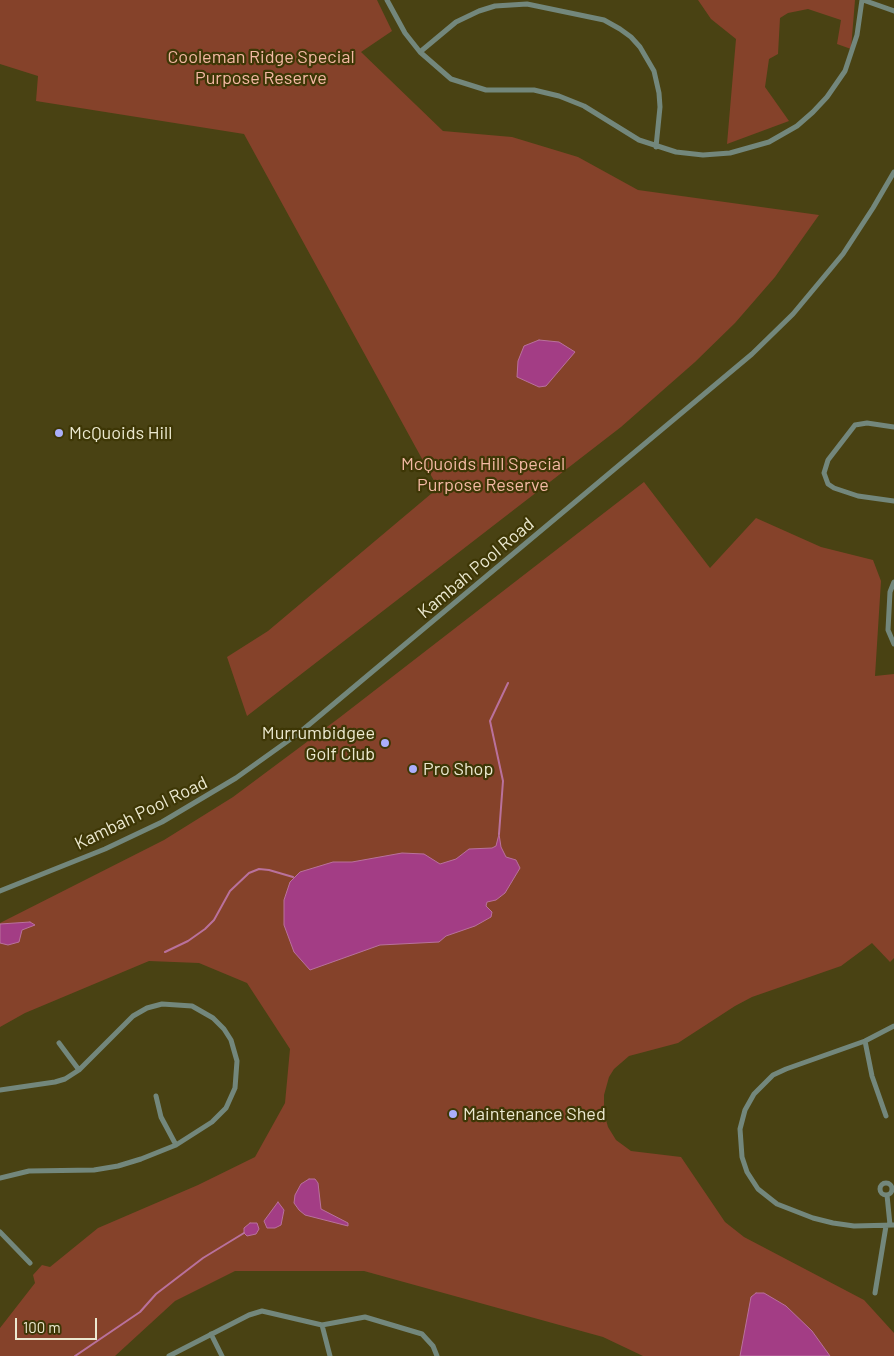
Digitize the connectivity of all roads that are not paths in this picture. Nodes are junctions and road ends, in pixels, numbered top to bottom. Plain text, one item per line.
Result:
1 (387, 0) edge
2 (862, 0) edge
3 (894, 10) edge
4 (420, 52) junction
5 (656, 147) junction
6 (894, 172) edge
7 (894, 427) edge
8 (894, 501) edge
9 (894, 582) edge
10 (894, 644) edge
11 (0, 891) edge
12 (894, 1026) edge
13 (865, 1041) junction
14 (59, 1043) dead end
15 (79, 1070) junction
16 (0, 1090) edge
17 (156, 1096) dead end
18 (886, 1116) dead end
19 (176, 1145) junction
20 (0, 1178) edge
21 (887, 1195) dead end
22 (890, 1225) edge
23 (0, 1232) edge
24 (30, 1263) dead end
25 (875, 1293) dead end
26 (322, 1325) junction
27 (211, 1334) junction
28 (169, 1356) edge
29 (222, 1356) edge
30 (330, 1356) edge
31 (437, 1356) edge

1 - 4 street
2 - 3 street
2 - 5 street
4 - 5 street
4 - 5 street
6 - 11 street, Kambah Pool Road
7 - 8 street
9 - 10 street
12 - 13 street
13 - 18 street
13 - 22 street
14 - 15 street
15 - 16 street
15 - 19 street
17 - 19 street
19 - 20 street
21 - 22 street
22 - 25 street
23 - 24 street
26 - 27 street
26 - 30 street
26 - 31 street
27 - 28 street
27 - 29 street

